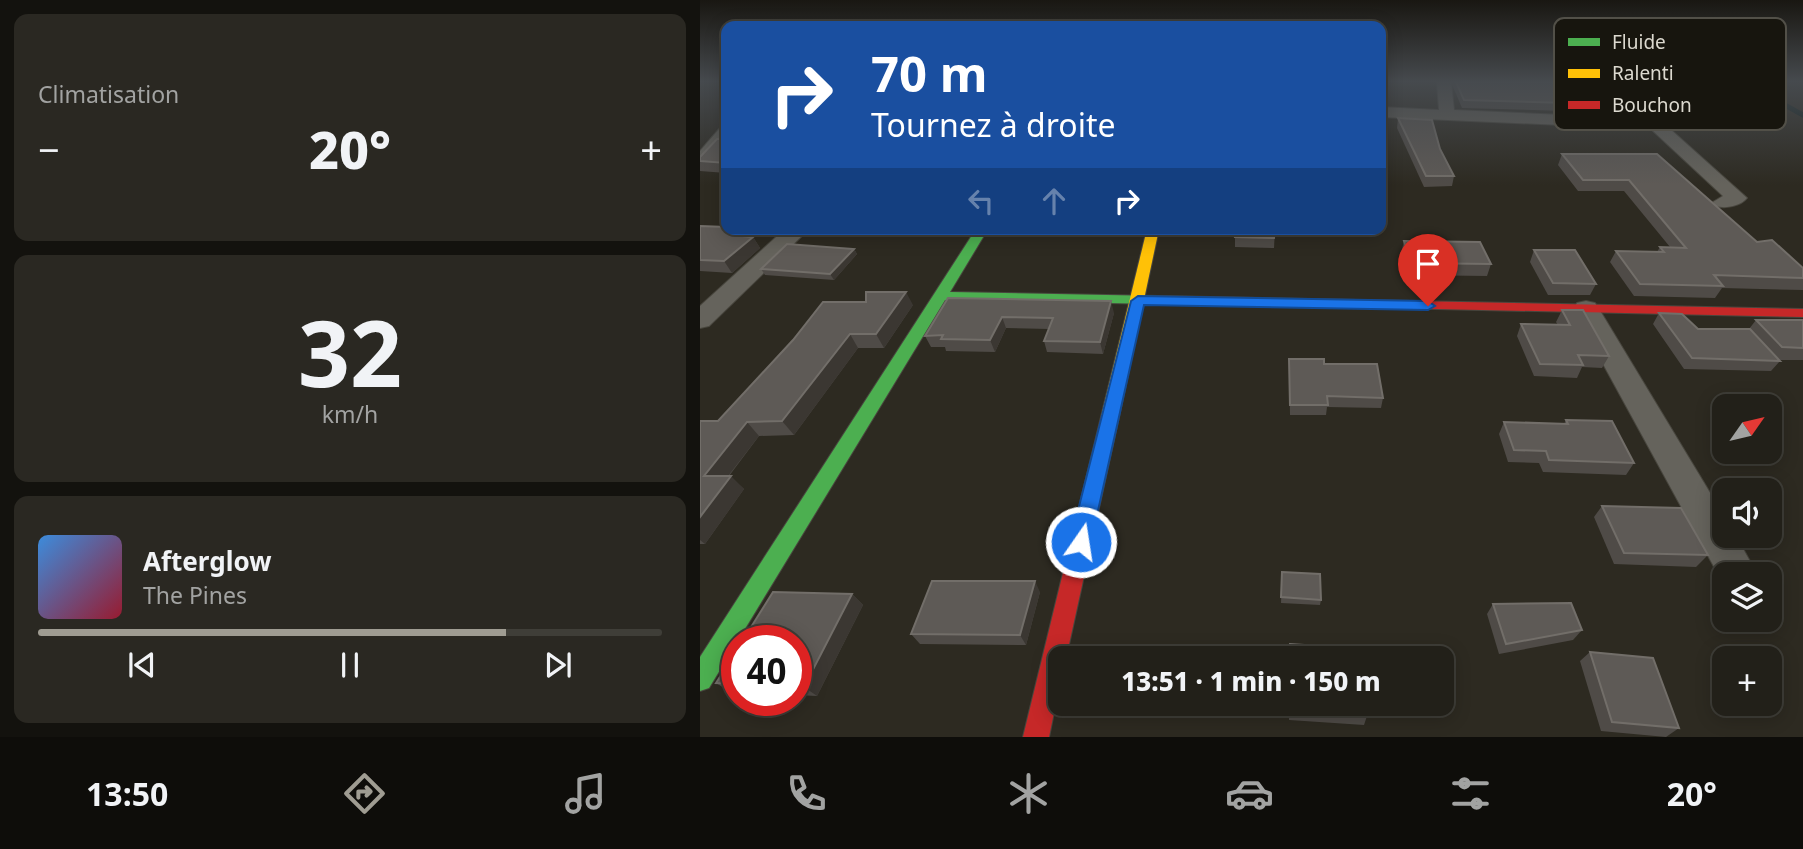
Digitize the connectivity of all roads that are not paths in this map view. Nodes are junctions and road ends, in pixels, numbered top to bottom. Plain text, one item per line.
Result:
1 (1439, 116) edge
2 (1447, 117) joint
3 (1554, 121) edge
4 (1662, 130) edge
5 (721, 138) edge
6 (721, 151) edge
7 (700, 163) edge
8 (1723, 202) dead end
9 (792, 235) edge
10 (978, 235) edge
11 (1152, 235) edge
12 (940, 296) junction
13 (1138, 301) junction
14 (1586, 309) junction
15 (1803, 313) edge
16 (700, 320) edge
17 (1731, 562) edge
18 (700, 679) edge
19 (1036, 737) edge

1 - 2 street
2 - 3 street
4 - 8 street
5 - 7 street
6 - 7 street
9 - 16 street
10 - 12 street
11 - 13 street
12 - 13 street
12 - 18 street
13 - 14 street
13 - 19 street
14 - 15 street
14 - 17 street

